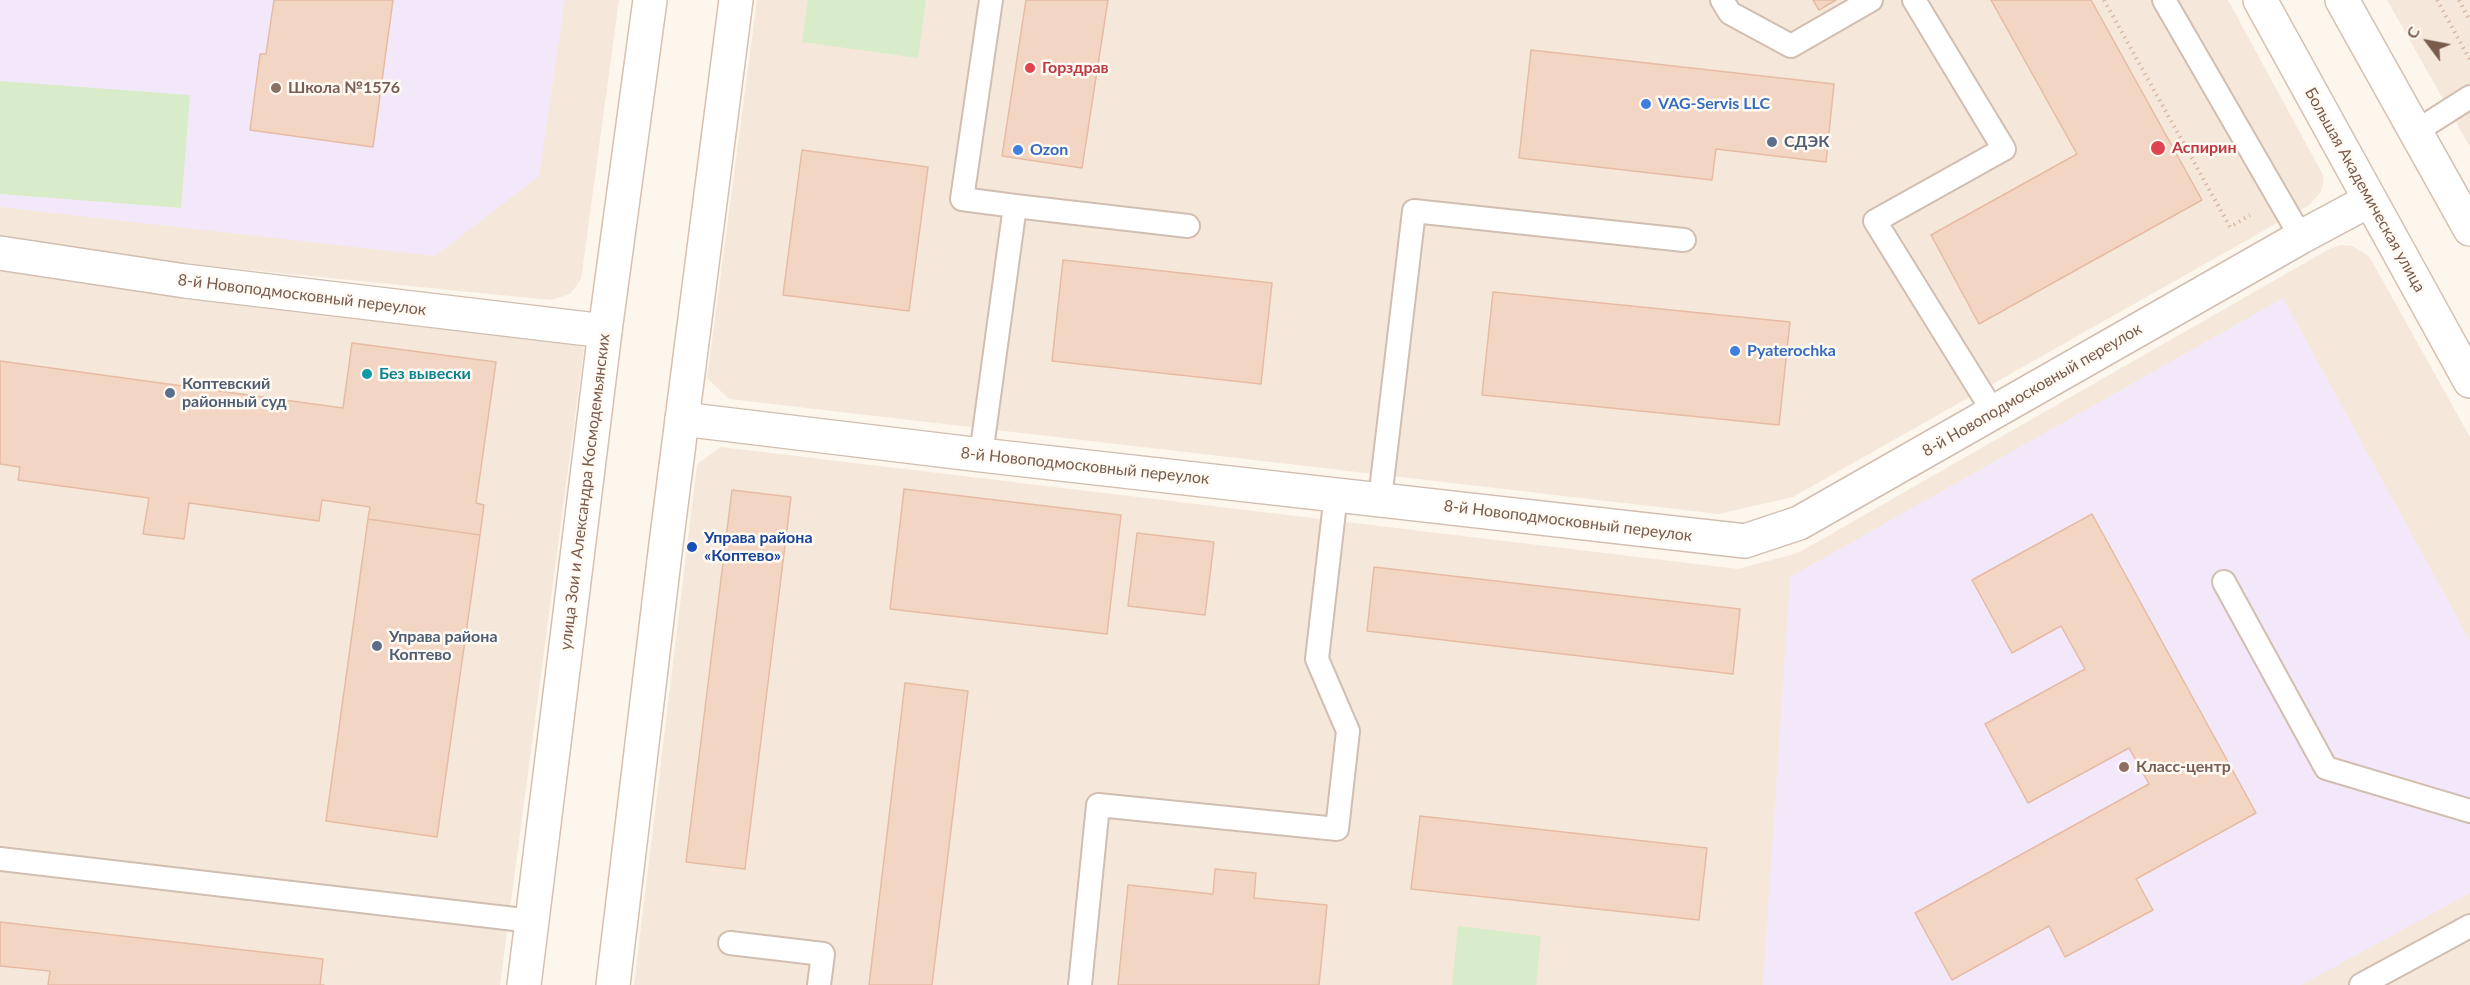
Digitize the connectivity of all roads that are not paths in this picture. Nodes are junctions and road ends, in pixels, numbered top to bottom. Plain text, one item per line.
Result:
1 (650, 0) edge
2 (736, 0) edge
3 (991, 0) edge
4 (1722, 0) edge
5 (1871, 0) edge
6 (1914, 0) edge
7 (2164, 0) edge
8 (2260, 0) edge
9 (2342, 0) edge
10 (2470, 97) edge
11 (2415, 132) junction
12 (2370, 200) junction
13 (1016, 206) junction
14 (1188, 226) dead end
15 (2470, 229) edge
16 (2301, 237) junction
17 (1684, 240) dead end
18 (0, 253) edge
19 (605, 331) junction
20 (2470, 381) edge
21 (1994, 413) junction
22 (682, 419) junction
23 (981, 455) junction
24 (1336, 494) junction
25 (1380, 499) junction
26 (2224, 582) dead end
27 (2470, 811) edge
28 (0, 859) edge
29 (532, 921) junction
30 (2470, 926) edge
31 (730, 943) dead end
32 (524, 985) edge
33 (614, 985) edge
34 (819, 985) edge
35 (1080, 985) edge
36 (2361, 985) edge

1 - 19 main road, улица Зои и Александра Космодемьянских
2 - 22 main road
3 - 13 lane
4 - 5 lane
6 - 21 lane
7 - 16 lane
8 - 12 main road, Большая Академическая улица
9 - 11 main road
10 - 11 lane
11 - 15 main road
12 - 16 main road, 8-й Новоподмосковный переулок
12 - 20 main road, Большая Академическая улица
13 - 14 lane
13 - 23 lane
16 - 21 main road, 8-й Новоподмосковный переулок
17 - 25 lane
18 - 19 main road, 8-й Новоподмосковный переулок
19 - 29 main road, улица Зои и Александра Космодемьянских
21 - 25 main road, 8-й Новоподмосковный переулок
22 - 23 main road, 8-й Новоподмосковный переулок
22 - 33 main road
23 - 24 main road, 8-й Новоподмосковный переулок
24 - 25 main road, 8-й Новоподмосковный переулок
24 - 35 lane
26 - 27 lane
28 - 29 lane
29 - 32 main road, улица Зои и Александра Космодемьянских
30 - 36 lane
31 - 34 lane

